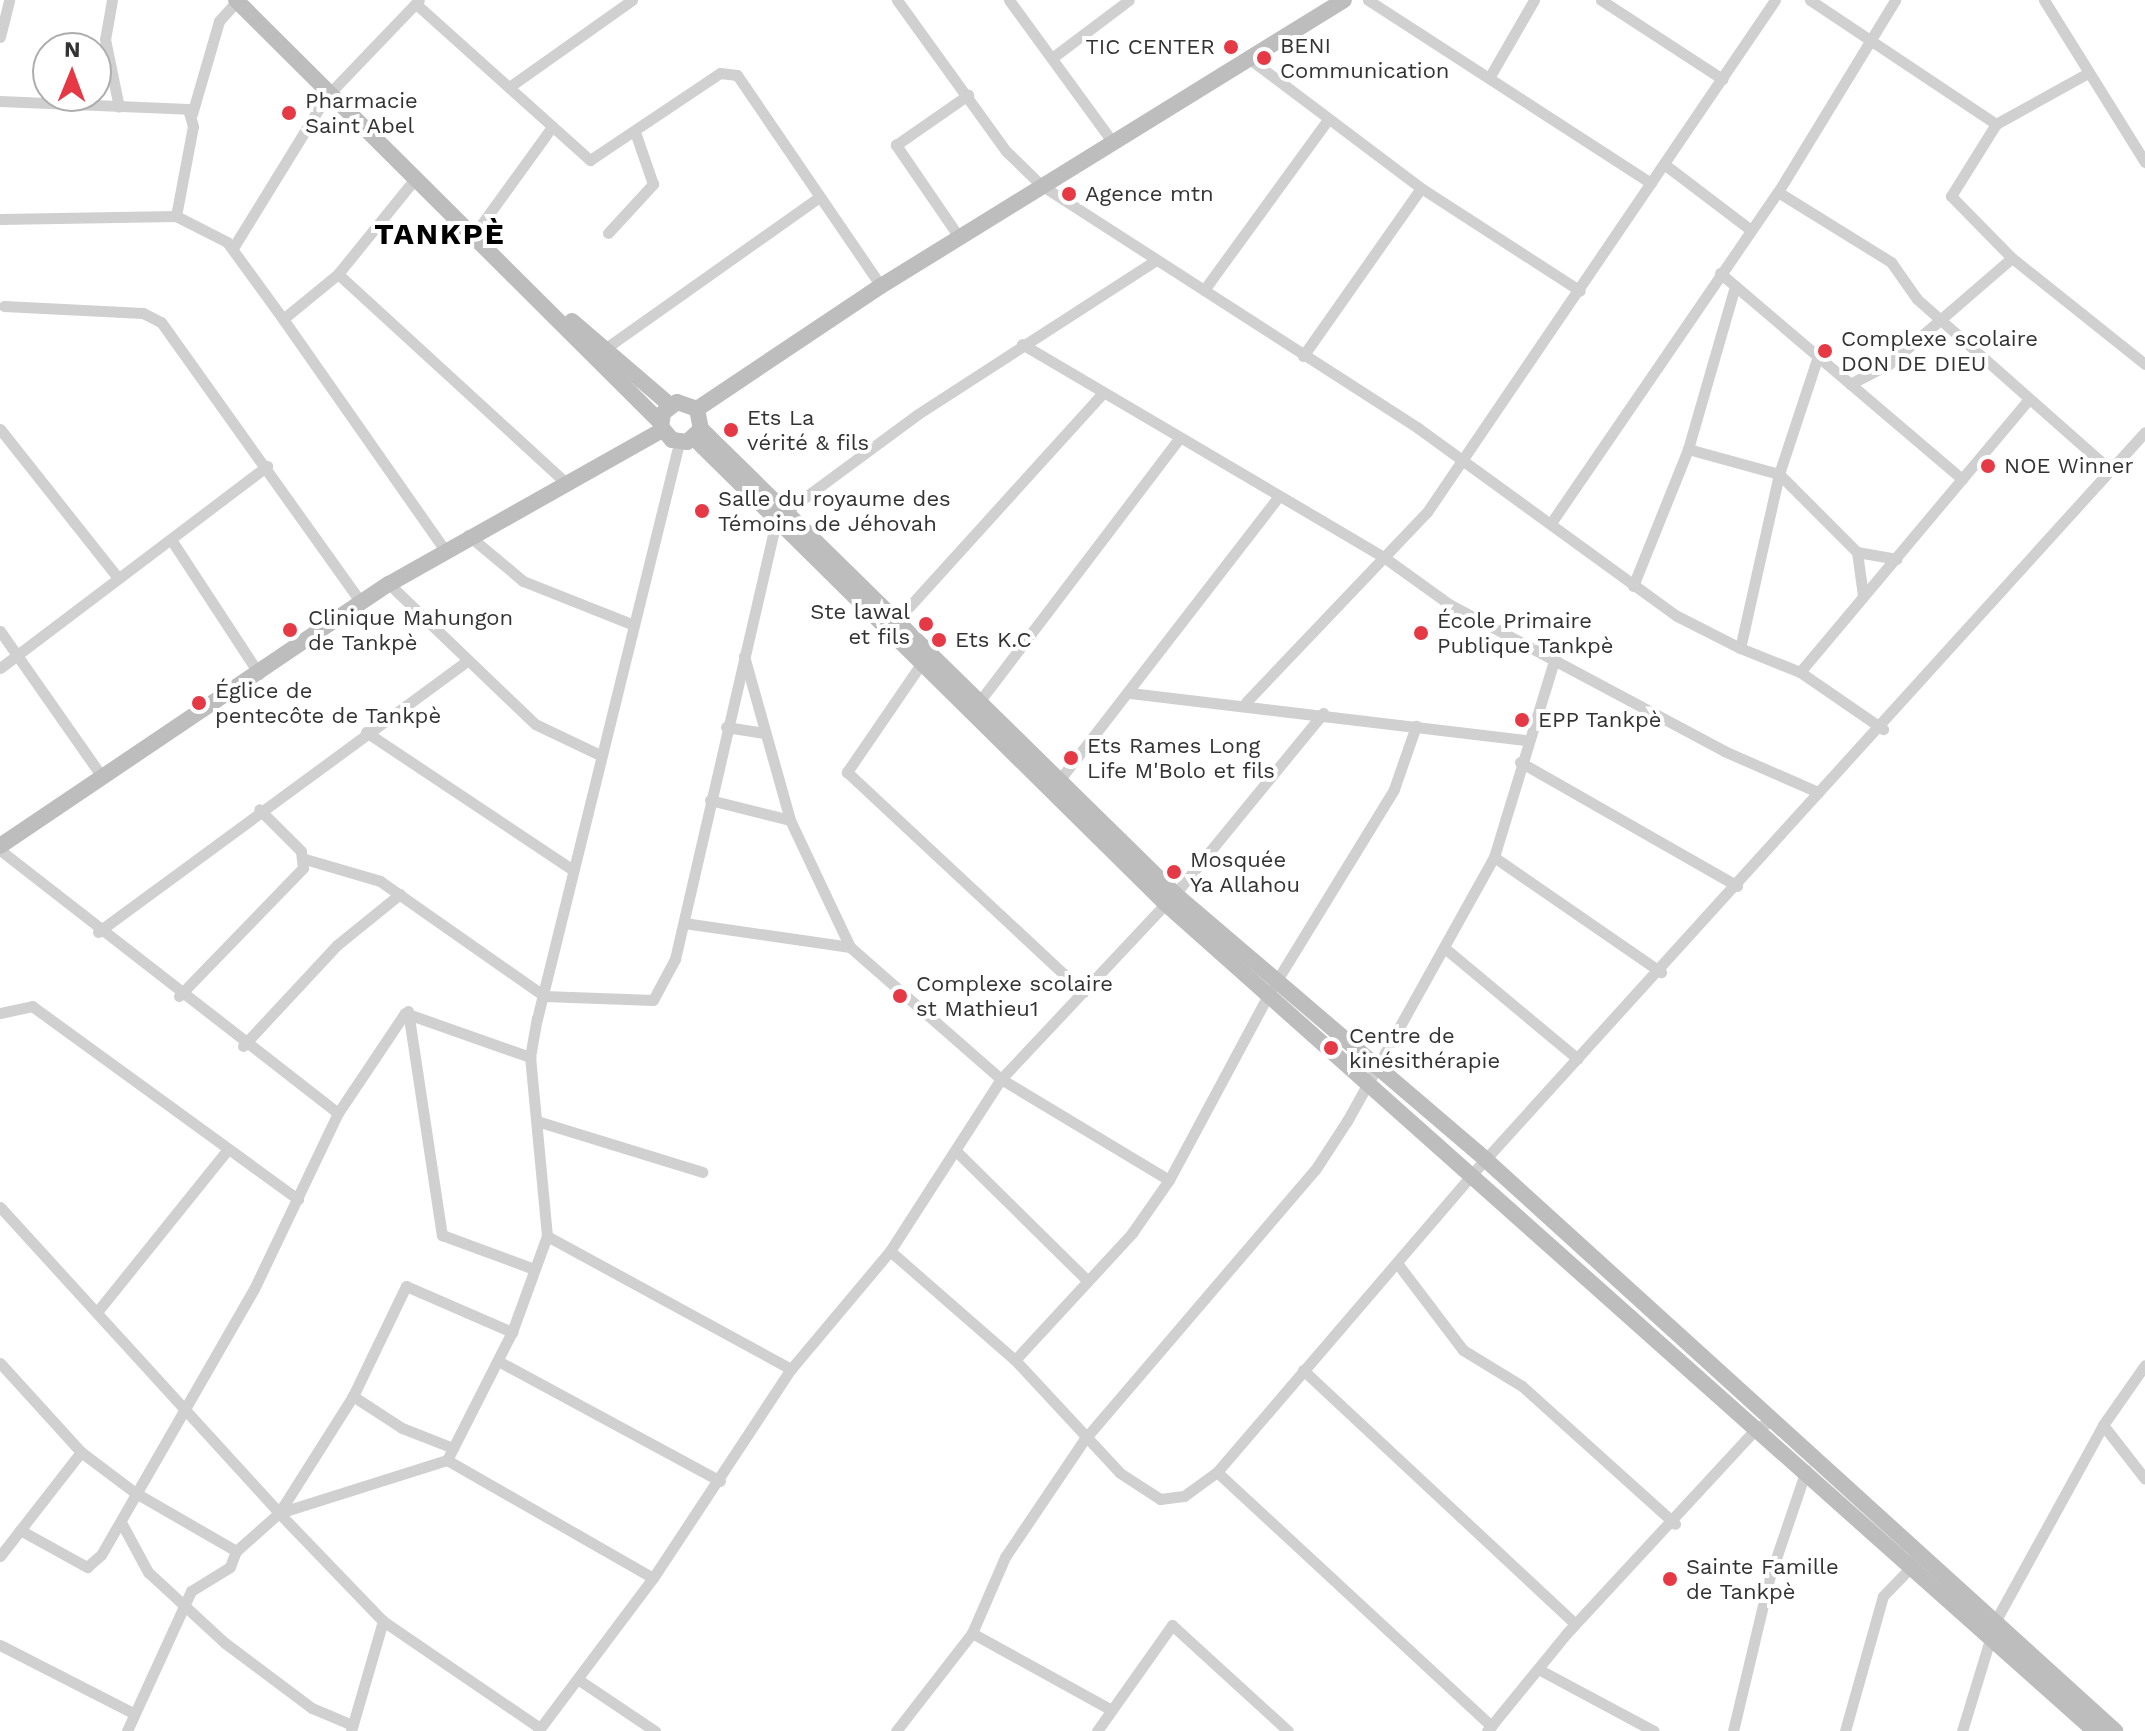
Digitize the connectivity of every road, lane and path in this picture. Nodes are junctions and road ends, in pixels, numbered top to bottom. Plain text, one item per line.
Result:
1 (9, 0) edge
2 (112, 0) edge
3 (632, 0) edge
4 (897, 0) edge
5 (1009, 0) edge
6 (1129, 0) edge
7 (1344, 0) edge
8 (1368, 0) edge
9 (1534, 0) edge
10 (1601, 0) edge
11 (1775, 0) edge
12 (1810, 0) edge
13 (1895, 0) edge
14 (2044, 0) edge
15 (418, 2) edge
16 (244, 3) edge
17 (0, 37) edge
18 (1868, 44) junction
19 (1247, 57) junction
20 (1052, 58) junction
21 (2088, 73) junction
22 (1489, 78) junction
23 (1722, 79) junction
24 (512, 85) junction
25 (968, 95) junction
26 (326, 97) junction
27 (0, 101) edge
28 (119, 107) junction
29 (192, 114) junction
30 (1327, 121) junction
31 (1996, 124) junction
32 (552, 127) junction
33 (635, 132) junction
34 (1111, 140) junction
35 (2145, 162) edge
36 (1664, 164) junction
37 (414, 180) junction
38 (1651, 183) junction
39 (1041, 185) junction
40 (1421, 188) junction
41 (1778, 192) junction
42 (819, 197) junction
43 (176, 216) junction
44 (0, 219) edge
45 (1748, 228) junction
46 (608, 233) dead end
47 (473, 236) junction
48 (959, 237) junction
49 (233, 248) junction
50 (2012, 258) junction
51 (1156, 260) junction
52 (1720, 273) junction
53 (338, 274) junction
54 (520, 281) junction
55 (881, 286) junction
56 (1735, 286) junction
57 (1204, 290) junction
58 (1580, 291) junction
59 (1, 308) edge
60 (283, 319) junction
61 (1943, 320) junction
62 (1022, 344) junction
63 (606, 348) junction
64 (1303, 356) junction
65 (1818, 356) junction
66 (2145, 364) edge
67 (1850, 384) junction
68 (1103, 393) junction
69 (2027, 401) junction
70 (670, 405) junction
71 (697, 409) junction
72 (661, 427) junction
73 (0, 429) edge
74 (2145, 432) edge
75 (691, 437) junction
76 (1179, 439) junction
77 (1688, 449) junction
78 (1462, 460) junction
79 (267, 466) junction
80 (2110, 470) junction
81 (1779, 474) junction
82 (1962, 479) junction
83 (565, 482) junction
84 (1276, 500) junction
85 (782, 514) junction
86 (1551, 523) junction
87 (468, 535) junction
88 (172, 541) junction
89 (444, 549) junction
90 (1857, 552) junction
91 (1385, 558) junction
92 (1896, 559) junction
93 (118, 578) junction
94 (389, 584) junction
95 (1633, 586) junction
96 (1863, 596) junction
97 (361, 602) junction
98 (898, 619) junction
99 (634, 625) junction
100 (0, 631) edge
101 (1740, 648) junction
102 (743, 652) junction
103 (15, 653) junction
104 (1555, 657) junction
105 (923, 661) junction
106 (464, 663) junction
107 (0, 668) edge
108 (1800, 672) junction
109 (259, 674) junction
110 (1130, 693) junction
111 (1246, 702) junction
112 (977, 705) junction
113 (1323, 713) junction
114 (1416, 726) junction
115 (726, 727) junction
116 (1883, 729) junction
117 (366, 732) junction
118 (765, 733) junction
119 (1525, 740) junction
120 (600, 755) junction
121 (1520, 762) junction
122 (103, 778) junction
123 (1061, 778) junction
124 (1818, 792) junction
125 (710, 800) junction
126 (259, 809) junction
127 (790, 820) junction
128 (0, 848) edge
129 (1494, 857) junction
130 (305, 859) junction
131 (573, 870) junction
132 (1737, 886) junction
133 (400, 894) junction
134 (1171, 899) junction
135 (684, 923) junction
136 (98, 932) junction
137 (850, 947) junction
138 (1447, 950) junction
139 (1661, 972) junction
140 (1272, 989) junction
141 (1083, 992) junction
142 (179, 996) junction
143 (544, 996) junction
144 (408, 1011) junction
145 (0, 1013) edge
146 (243, 1046) junction
147 (530, 1057) junction
148 (1578, 1059) junction
149 (1371, 1073) junction
150 (1001, 1079) junction
151 (338, 1113) junction
152 (540, 1122) junction
153 (956, 1151) junction
154 (225, 1153) junction
155 (1486, 1160) junction
156 (703, 1172) dead end
157 (1473, 1173) junction
158 (1169, 1180) junction
159 (298, 1199) junction
160 (0, 1207) edge
161 (547, 1236) junction
162 (890, 1251) junction
163 (1397, 1263) junction
164 (534, 1269) junction
165 (1087, 1280) junction
166 (97, 1312) junction
167 (512, 1332) junction
168 (1015, 1360) junction
169 (500, 1362) junction
170 (0, 1363) edge
171 (2145, 1365) edge
172 (791, 1369) junction
173 (1303, 1370) junction
174 (353, 1396) junction
175 (190, 1408) junction
176 (1775, 1420) junction
177 (2103, 1425) junction
178 (1758, 1427) junction
179 (1084, 1440) junction
180 (453, 1448) junction
181 (81, 1452) junction
182 (447, 1460) junction
183 (1811, 1464) junction
184 (1217, 1472) junction
185 (2145, 1479) edge
186 (720, 1481) junction
187 (134, 1492) junction
188 (279, 1513) junction
189 (122, 1524) junction
190 (1675, 1524) junction
191 (20, 1530) junction
192 (2, 1549) edge
193 (236, 1551) junction
194 (1918, 1561) junction
195 (653, 1578) junction
196 (190, 1607) junction
197 (383, 1621) junction
198 (1575, 1624) junction
199 (1993, 1626) junction
200 (972, 1633) junction
201 (0, 1645) edge
202 (1540, 1670) junction
203 (579, 1680) junction
204 (1108, 1708) junction
205 (131, 1712) junction
206 (2094, 1726) edge
207 (352, 1728) edge
208 (1489, 1729) edge
209 (539, 1730) edge
210 (127, 1731) edge
211 (655, 1731) edge
212 (896, 1731) edge
213 (1097, 1731) edge
214 (1288, 1731) edge
215 (1654, 1731) edge
216 (1733, 1731) edge
217 (1845, 1731) edge
218 (1962, 1731) edge
219 (2115, 1731) edge

1 - 17 street
2 - 28 street
3 - 24 street
4 - 25 street
5 - 20 street
6 - 20 street
7 - 19 main road
8 - 22 street
9 - 22 street
10 - 23 street
11 - 23 street
12 - 18 street
13 - 18 street
14 - 21 street
15 - 24 street
15 - 26 street
16 - 26 main road
16 - 29 street
18 - 31 street
18 - 41 street
19 - 30 street
19 - 34 main road
20 - 34 street
21 - 31 street
21 - 35 street
22 - 38 street
23 - 36 street
24 - 32 street
25 - 39 street
25 - 48 street
26 - 37 main road
26 - 49 street
27 - 28 street
28 - 29 street
29 - 43 street
30 - 40 street
30 - 57 street
31 - 50 street
32 - 33 street
32 - 47 street
33 - 42 street
33 - 46 street
34 - 39 main road
36 - 38 street
36 - 45 street
37 - 47 main road
37 - 53 street
38 - 58 street
39 - 48 main road
39 - 51 street
40 - 58 street
40 - 64 street
41 - 45 street
41 - 61 street
42 - 55 street
42 - 63 street
43 - 44 street
43 - 49 street
45 - 52 street
47 - 54 main road
48 - 55 main road
49 - 60 street
50 - 61 street
50 - 66 street
51 - 57 street
51 - 62 street
52 - 56 street
52 - 86 street
53 - 60 street
53 - 83 street
54 - 63 main road
54 - 72 main road
55 - 71 main road
56 - 65 street
56 - 77 street
57 - 64 street
58 - 78 street
59 - 79 street
60 - 89 street
61 - 67 street
61 - 69 street
62 - 68 street
62 - 85 street
63 - 70 main road
64 - 78 street
65 - 67 street
65 - 81 street
67 - 82 street
68 - 76 street
68 - 98 street
69 - 80 street
69 - 82 street
70 - 71 main road
70 - 72 main road
71 - 75 main road
72 - 75 main road
72 - 83 main road
73 - 93 street
74 - 80 street
75 - 85 main road
75 - 99 street
76 - 84 street
76 - 112 street
77 - 81 street
77 - 95 street
78 - 86 street
78 - 91 street
79 - 88 street
79 - 97 street
80 - 116 street
81 - 90 street
81 - 101 street
82 - 92 street
83 - 87 main road
84 - 91 street
84 - 110 street
85 - 98 main road
85 - 102 street
85 - 105 main road
86 - 95 street
87 - 89 main road
87 - 99 street
88 - 93 street
88 - 109 street
89 - 94 main road
90 - 92 street
90 - 96 street
91 - 104 street
91 - 111 street
92 - 96 street
93 - 103 street
94 - 97 main road
94 - 106 street
95 - 101 street
96 - 108 street
97 - 109 main road
98 - 112 main road
99 - 120 street
100 - 103 street
101 - 108 street
102 - 115 street
102 - 118 street
103 - 107 street
103 - 122 street
104 - 119 street
104 - 124 street
105 - 112 main road
105 - 141 street
106 - 117 street
106 - 120 street
108 - 116 street
109 - 122 main road
110 - 111 street
110 - 123 street
111 - 113 street
112 - 123 main road
112 - 134 main road
113 - 114 street
113 - 134 street
114 - 119 street
114 - 140 street
115 - 118 street
115 - 125 street
116 - 124 street
117 - 126 street
117 - 131 street
118 - 127 street
119 - 121 street
120 - 131 street
121 - 129 street
121 - 132 street
122 - 128 main road
123 - 134 main road
124 - 132 street
125 - 127 street
125 - 135 street
126 - 130 street
126 - 136 street
127 - 137 street
128 - 136 street
129 - 138 street
129 - 139 street
130 - 133 street
130 - 142 street
131 - 143 street
132 - 139 street
133 - 143 street
133 - 146 street
134 - 140 main road
134 - 141 street
135 - 137 street
135 - 143 street
136 - 142 street
137 - 150 street
138 - 148 street
138 - 149 street
139 - 148 street
140 - 149 main road
140 - 158 street
141 - 150 street
142 - 146 street
143 - 147 street
144 - 147 street
144 - 151 street
144 - 164 street
145 - 154 street
146 - 151 street
147 - 152 street
148 - 155 street
149 - 155 main road
149 - 157 main road
149 - 179 street
150 - 153 street
150 - 158 street
151 - 159 street
152 - 156 street
152 - 161 street
153 - 162 street
153 - 165 street
154 - 159 street
154 - 166 street
155 - 157 street
155 - 176 main road
157 - 163 street
157 - 178 main road
158 - 165 street
159 - 175 street
160 - 166 street
161 - 164 street
161 - 172 street
162 - 168 street
162 - 172 street
163 - 173 street
163 - 190 street
164 - 167 street
165 - 168 street
166 - 175 street
167 - 169 street
167 - 174 street
168 - 179 street
169 - 180 street
169 - 186 street
170 - 181 street
171 - 177 street
172 - 186 street
173 - 184 street
173 - 198 street
174 - 180 street
174 - 188 street
175 - 187 street
175 - 188 street
176 - 178 street
176 - 183 main road
177 - 185 street
177 - 199 street
178 - 183 main road
178 - 190 street
179 - 184 street
179 - 200 street
180 - 182 street
181 - 187 street
181 - 191 street
182 - 188 street
182 - 195 street
183 - 194 main road
183 - 216 street
184 - 208 street
186 - 195 street
187 - 189 street
187 - 193 street
188 - 193 street
188 - 197 street
189 - 191 street
189 - 196 street
190 - 198 street
191 - 192 street
193 - 196 street
194 - 199 main road
194 - 217 street
195 - 203 street
196 - 205 street
196 - 207 street
197 - 207 street
197 - 209 street
198 - 202 street
199 - 206 main road
199 - 218 street
200 - 204 street
200 - 212 street
201 - 205 street
202 - 208 street
202 - 215 street
203 - 209 street
203 - 211 street
204 - 213 street
204 - 214 street
205 - 210 street
206 - 219 main road

